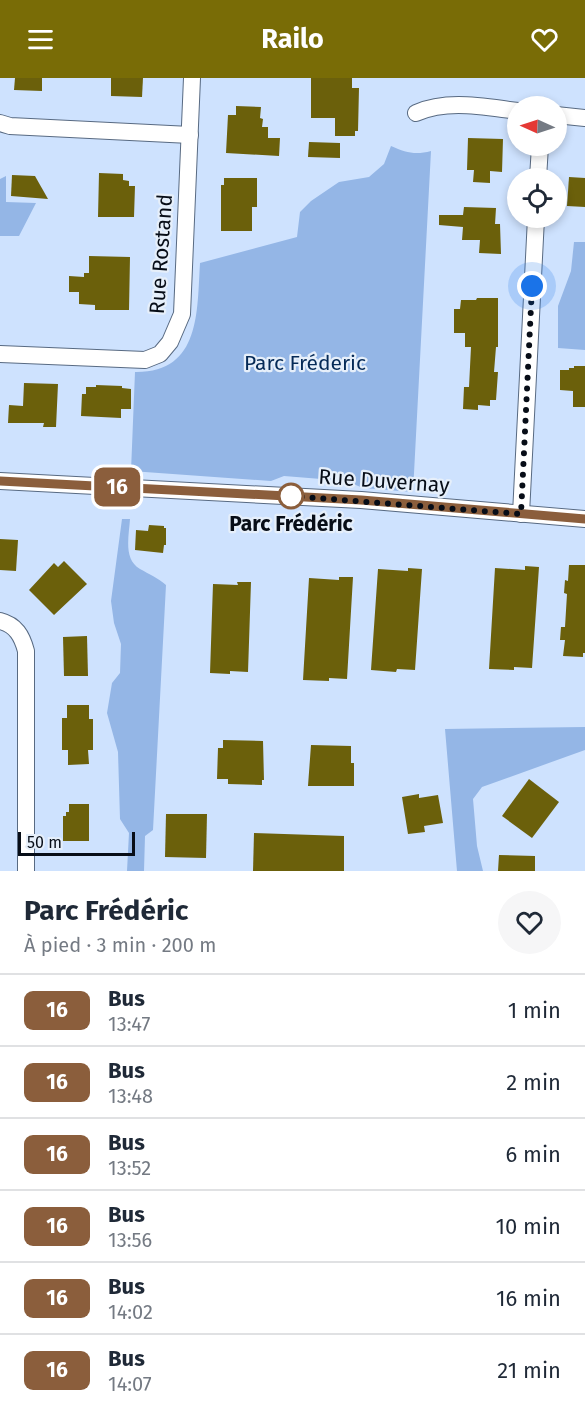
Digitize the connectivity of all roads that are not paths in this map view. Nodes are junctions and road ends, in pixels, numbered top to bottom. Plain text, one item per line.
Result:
1 (192, 78) edge
2 (507, 110) edge
3 (416, 113) dead end
4 (567, 116) edge
5 (585, 118) edge
6 (0, 123) edge
7 (190, 135) junction
8 (535, 228) edge
9 (0, 354) edge
10 (0, 481) edge
11 (521, 514) junction
12 (585, 519) edge
13 (0, 621) edge
14 (26, 871) edge

1 - 7 street, Rue Rostand
2 - 3 street
4 - 5 street
6 - 7 street
7 - 9 street, Rue Rostand
8 - 11 street
10 - 11 street, Rue Duvernay
11 - 12 street, Rue Duvernay
13 - 14 street

